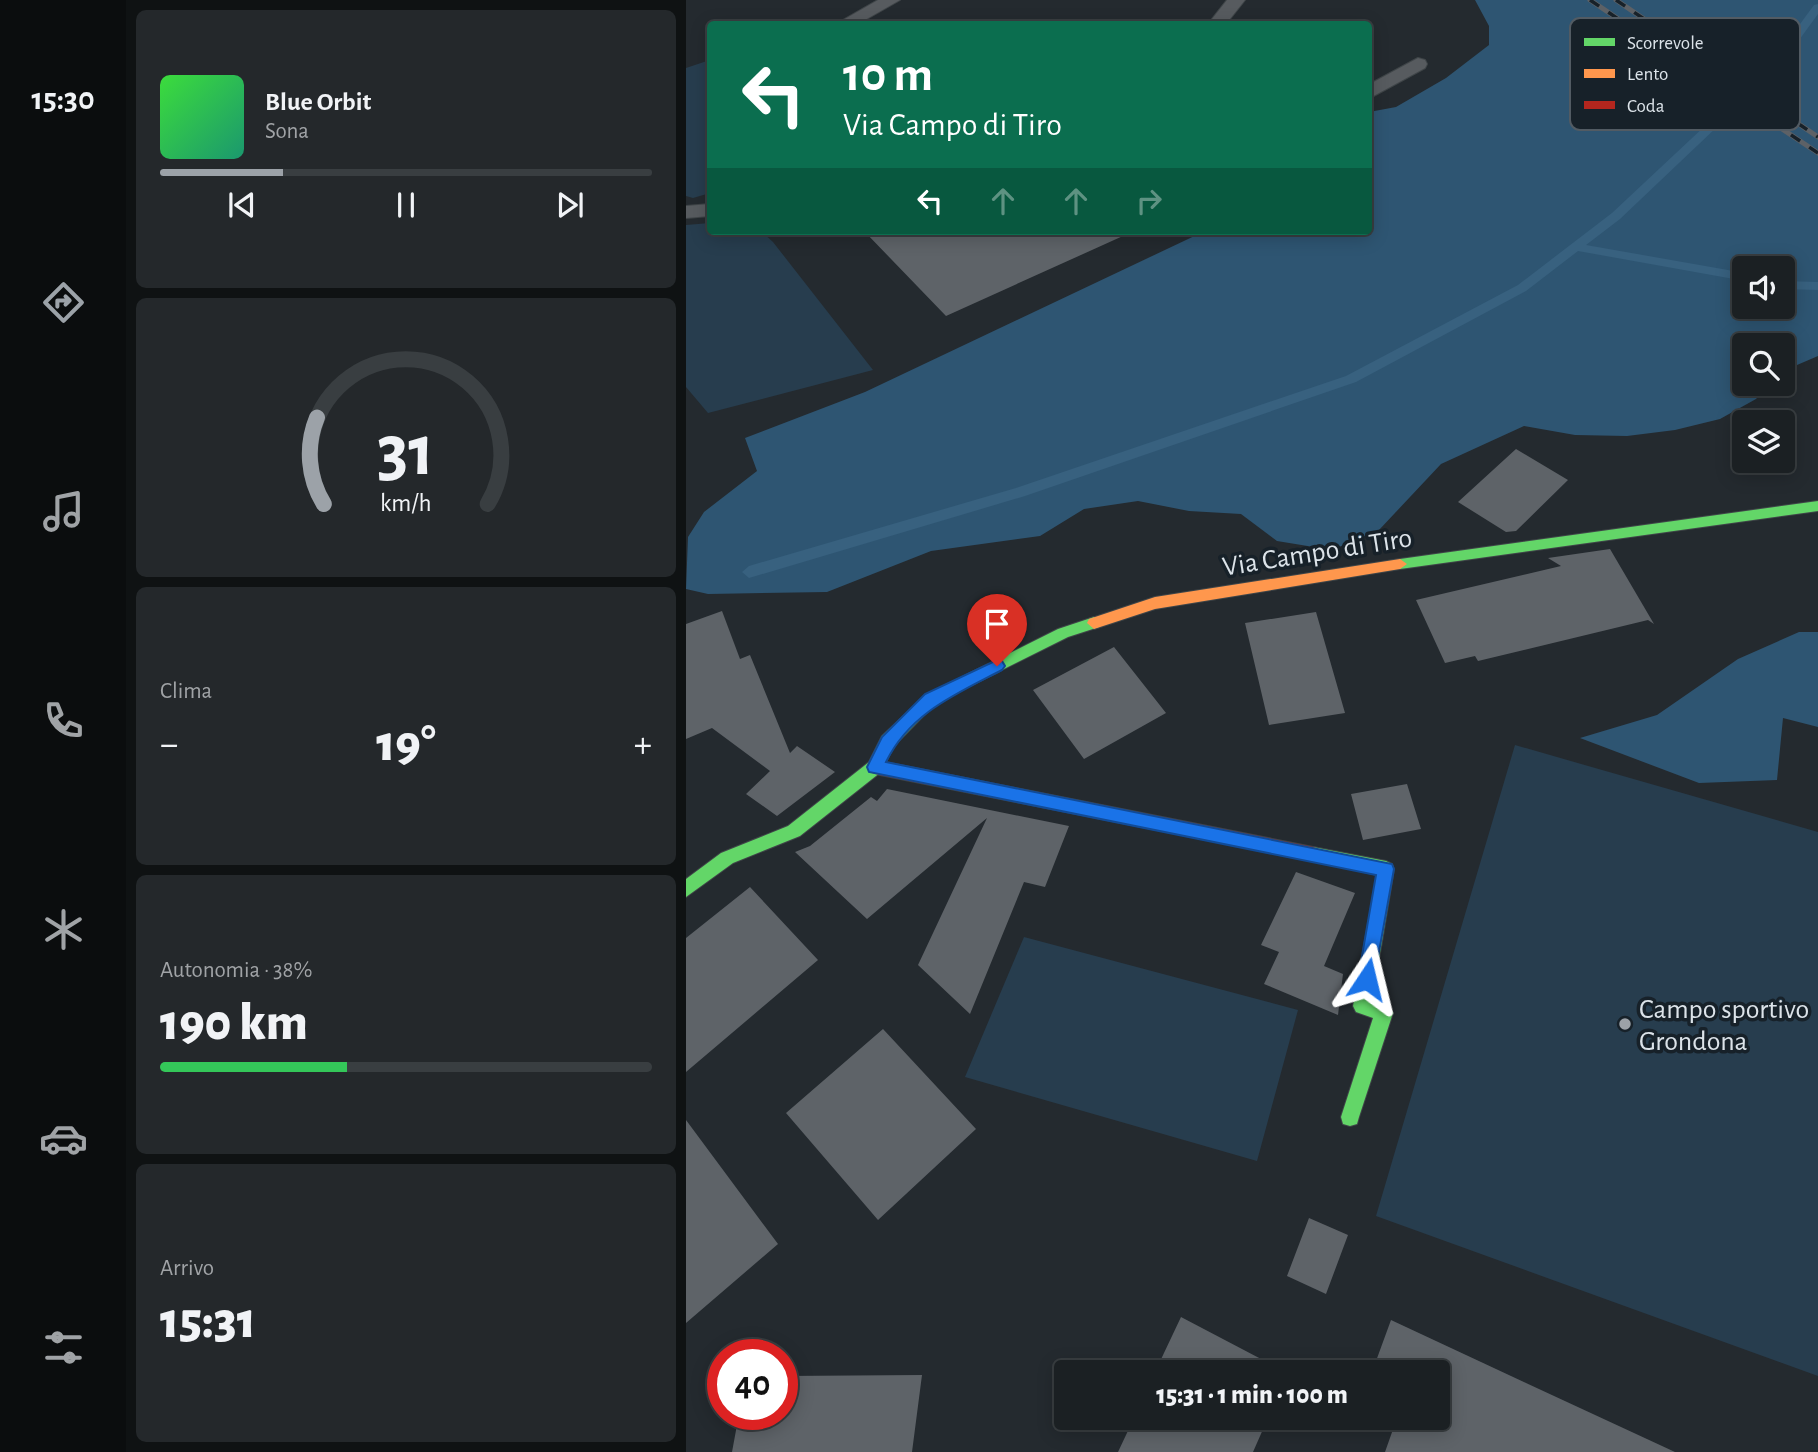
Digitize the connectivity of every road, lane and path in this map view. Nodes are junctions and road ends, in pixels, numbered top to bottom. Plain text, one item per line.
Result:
1 (891, 0) edge
2 (1236, 0) edge
3 (851, 21) edge
4 (1219, 21) edge
5 (1418, 64) dead end
6 (1372, 91) edge
7 (707, 210) edge
8 (686, 212) edge
9 (1818, 506) edge
10 (875, 767) junction
11 (686, 889) edge
12 (1350, 1117) dead end

1 - 3 lane
2 - 4 lane
5 - 6 lane
7 - 8 lane
9 - 10 street, Via Campo di Tiro
10 - 11 street, Via Campo di Tiro
10 - 12 street

